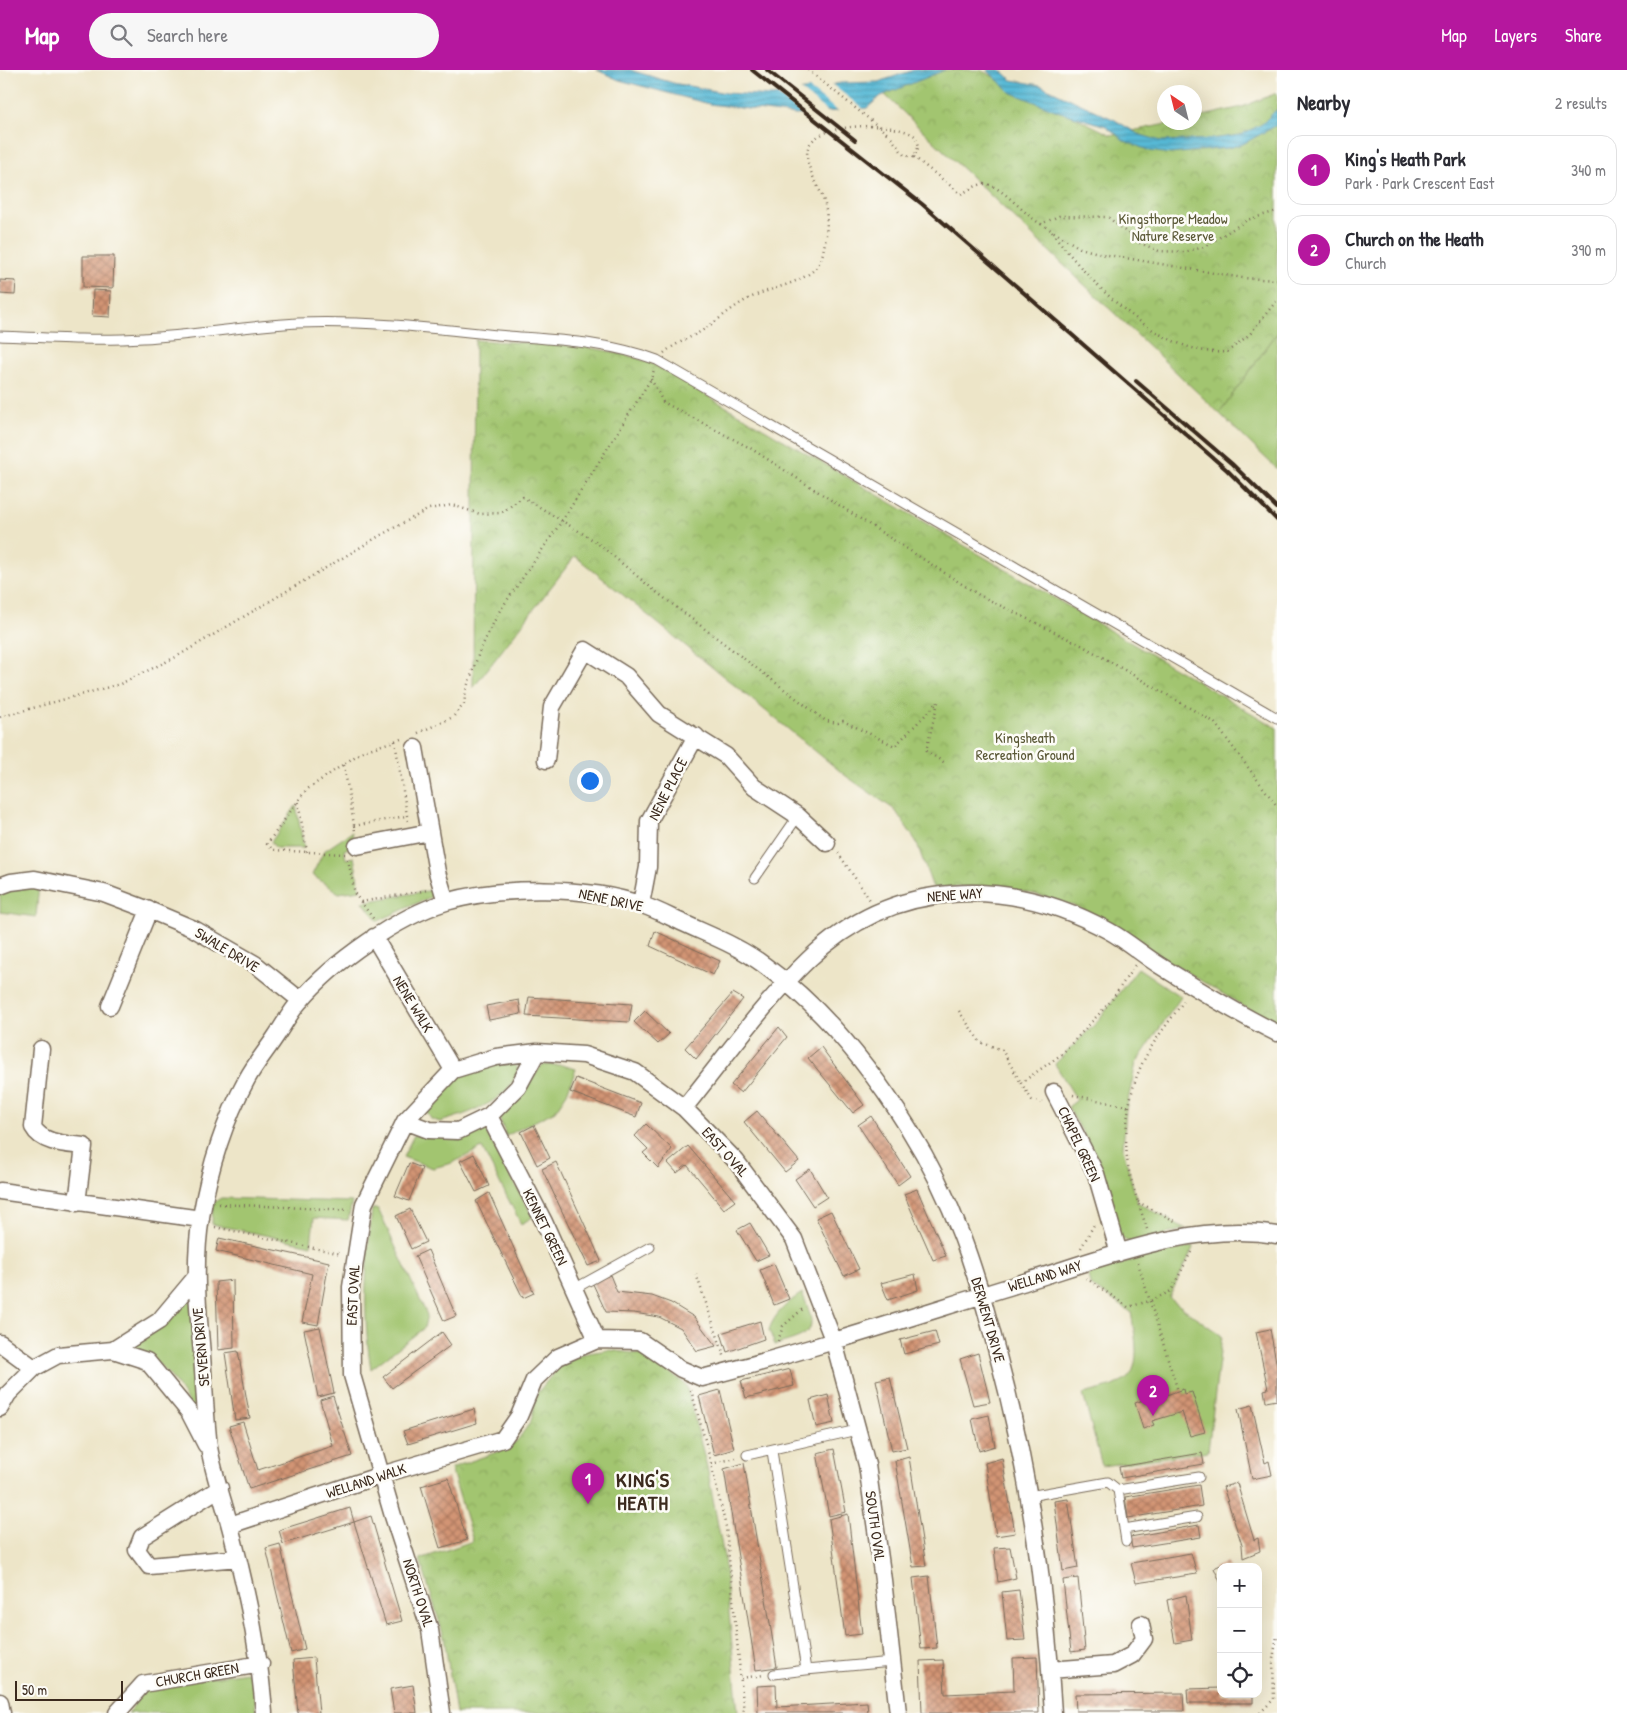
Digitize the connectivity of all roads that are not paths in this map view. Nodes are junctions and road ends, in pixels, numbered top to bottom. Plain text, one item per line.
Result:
1 (0, 336) edge
2 (1277, 718) edge
3 (696, 736) junction
4 (415, 748) dead end
5 (546, 760) dead end
6 (798, 816) junction
7 (430, 832) junction
8 (827, 843) road end
9 (354, 850) road end
10 (755, 878) dead end
11 (0, 886) edge
12 (444, 895) junction
13 (641, 904) junction
14 (148, 910) junction
15 (374, 937) junction
16 (787, 983) junction
17 (300, 1000) junction
18 (110, 1006) dead end
19 (1277, 1033) edge
20 (40, 1049) dead end
21 (537, 1052) junction
22 (453, 1070) junction
23 (1054, 1092) road end
24 (684, 1108) junction
25 (489, 1116) junction
26 (405, 1121) junction
27 (0, 1191) edge
28 (77, 1203) junction
29 (202, 1215) junction
30 (1277, 1235) edge
31 (650, 1247) dead end
32 (1126, 1252) junction
33 (195, 1278) junction
34 (574, 1289) junction
35 (982, 1295) junction
36 (597, 1340) junction
37 (834, 1342) junction
38 (0, 1343) edge
39 (113, 1350) junction
40 (34, 1368) junction
41 (0, 1408) edge
42 (857, 1430) junction
43 (210, 1451) junction
44 (772, 1451) junction
45 (747, 1455) road end
46 (381, 1475) junction
47 (1199, 1477) dead end
48 (220, 1488) junction
49 (1118, 1490) junction
50 (1029, 1496) junction
51 (1198, 1517) dead end
52 (230, 1525) junction
53 (1124, 1529) junction
54 (1126, 1541) dead end
55 (238, 1558) junction
56 (1141, 1624) dead end
57 (892, 1662) junction
58 (260, 1664) junction
59 (806, 1670) junction
60 (1050, 1670) junction
61 (774, 1674) road end
62 (0, 1702) edge
63 (2, 1713) edge
64 (117, 1713) edge
65 (264, 1713) edge
66 (442, 1713) edge
67 (898, 1713) edge
68 (1053, 1713) edge

1 - 2 lane
3 - 5 street
3 - 6 street
3 - 13 street, NENE PLACE
4 - 7 street
6 - 8 street
6 - 10 lane
7 - 9 street
7 - 12 street
11 - 14 street, SWALE DRIVE
12 - 13 street, NENE DRIVE
12 - 15 street, NENE DRIVE
13 - 16 street, NENE DRIVE
14 - 17 street, SWALE DRIVE
14 - 18 street
15 - 17 street, NENE DRIVE
15 - 22 street, NENE WALK
16 - 19 street, NENE WAY
16 - 24 street, NENE WAY
16 - 35 street, DERWENT DRIVE
17 - 29 street, SEVERN DRIVE
20 - 28 street
21 - 22 street, EAST OVAL
21 - 24 street, EAST OVAL
21 - 25 street
22 - 26 street, EAST OVAL
23 - 32 street, CHAPEL GREEN
24 - 37 street, EAST OVAL
25 - 26 street
25 - 34 street, KENNET GREEN
26 - 46 street, EAST OVAL
27 - 28 street
28 - 29 street
29 - 33 street, SEVERN DRIVE
30 - 32 street, WELLAND WAY
31 - 34 lane
32 - 35 street, WELLAND WAY
33 - 39 street
33 - 43 street, SEVERN DRIVE
34 - 36 street, KENNET GREEN
35 - 37 street, WELLAND WAY
35 - 50 street, DERWENT DRIVE
36 - 37 street, WELLAND WAY
36 - 46 street, WELLAND WALK
37 - 42 street, SOUTH OVAL
38 - 40 street
39 - 40 street
39 - 43 street
40 - 41 street
42 - 44 lane
42 - 57 street, SOUTH OVAL
43 - 48 street, SEVERN DRIVE
44 - 45 lane
44 - 59 lane
46 - 52 street, WELLAND WALK
46 - 66 street, NORTH OVAL
47 - 49 lane
48 - 52 street, SEVERN DRIVE
48 - 55 street
49 - 50 lane
49 - 53 lane
50 - 60 street, DERWENT DRIVE
51 - 53 lane
52 - 55 street, SEVERN DRIVE
53 - 54 lane
55 - 58 street, SEVERN DRIVE
56 - 60 street
57 - 59 lane
57 - 67 street, SOUTH OVAL
58 - 64 street, CHURCH GREEN
58 - 65 street, SEVERN DRIVE
59 - 61 lane
60 - 68 street, DERWENT DRIVE
62 - 63 street

